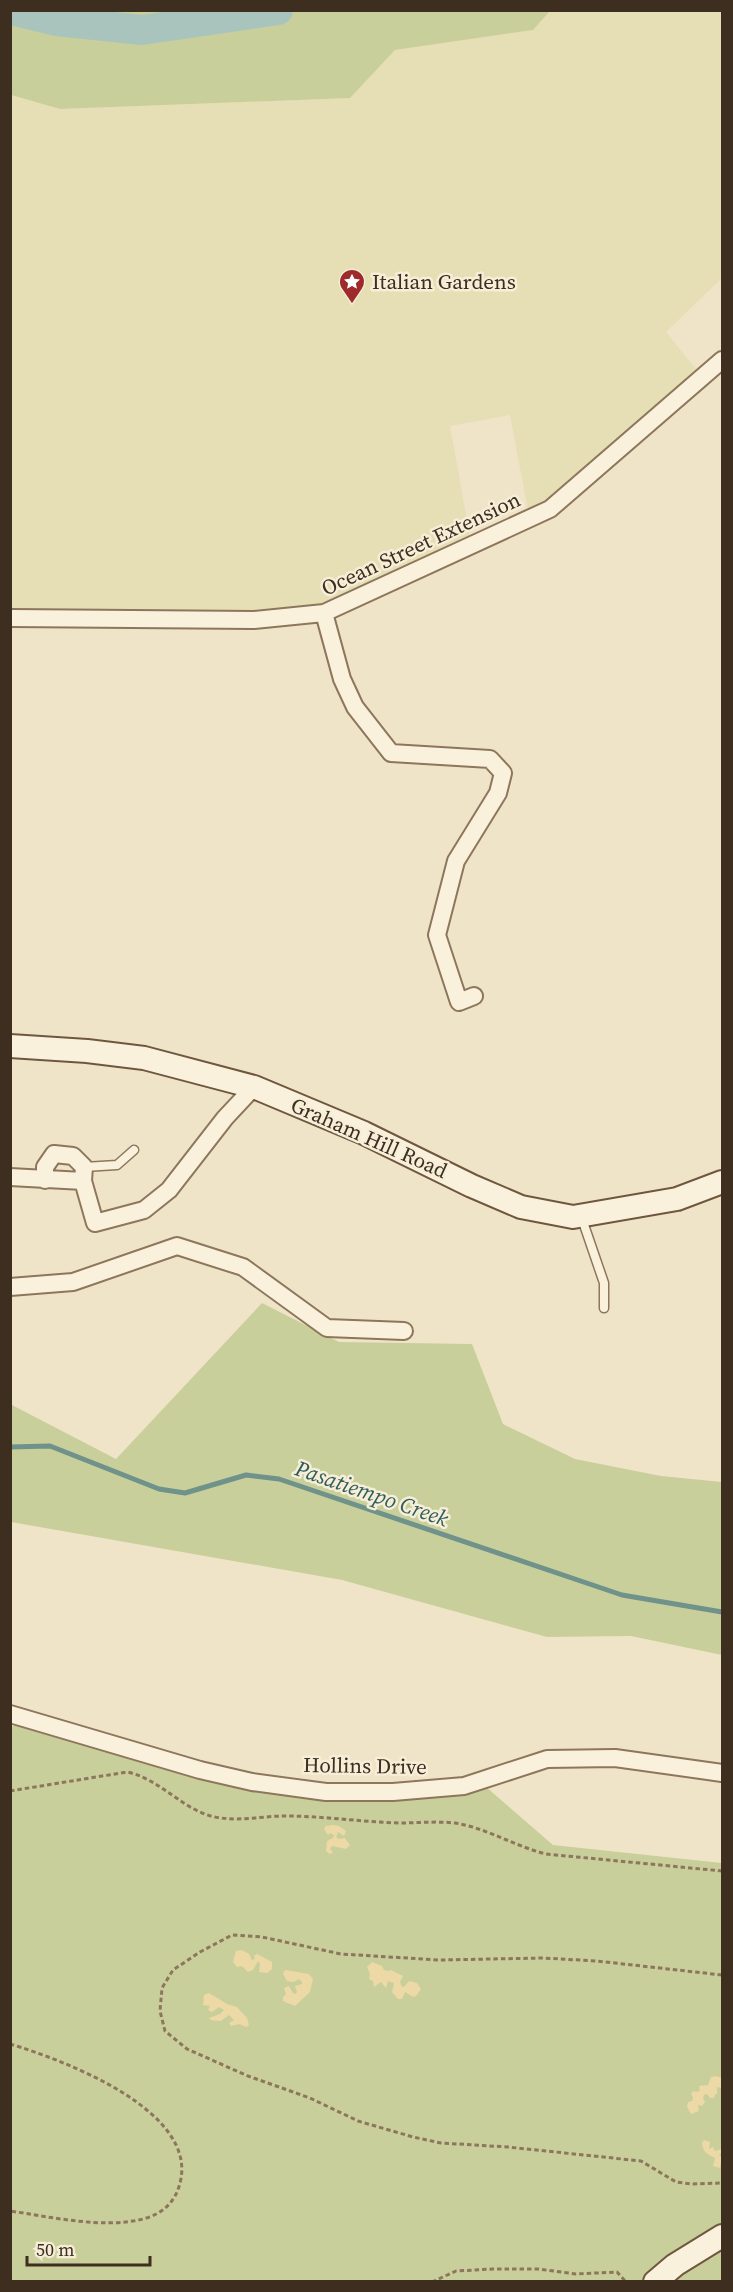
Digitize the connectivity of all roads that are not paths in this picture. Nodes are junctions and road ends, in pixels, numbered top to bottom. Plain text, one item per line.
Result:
1 (723, 360) edge
2 (324, 614) junction
3 (10, 618) edge
4 (474, 996) dead end
5 (10, 1046) edge
6 (254, 1088) junction
7 (134, 1150) dead end
8 (84, 1174) junction
9 (10, 1177) edge
10 (45, 1180) junction
11 (723, 1182) edge
12 (581, 1216) junction
13 (10, 1287) edge
14 (604, 1308) dead end
15 (404, 1331) dead end
16 (10, 1714) edge
17 (723, 1773) edge
18 (723, 2236) edge
19 (655, 2282) edge

1 - 2 street, Ocean Street Extension
2 - 3 street, Ocean Street Extension
2 - 4 street
5 - 6 main road, Graham Hill Road
6 - 8 street
6 - 12 main road, Graham Hill Road
7 - 8 lane
8 - 10 street
8 - 10 street
9 - 10 street
11 - 12 main road, Graham Hill Road
12 - 14 lane
13 - 15 street
16 - 17 street, Hollins Drive
18 - 19 main road

